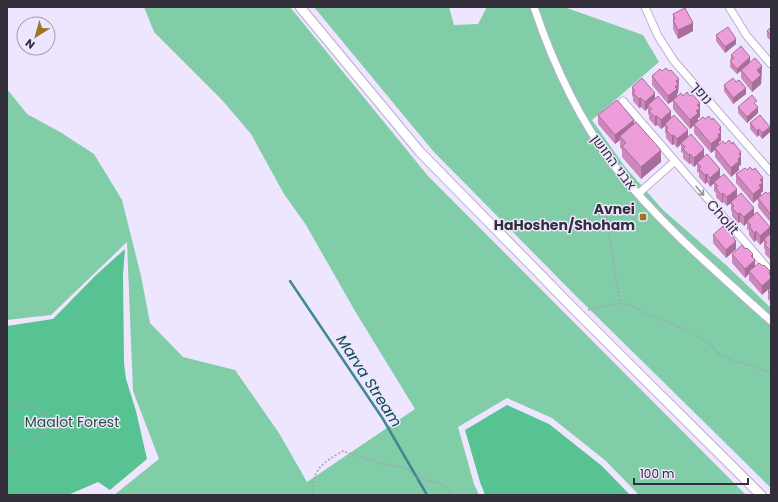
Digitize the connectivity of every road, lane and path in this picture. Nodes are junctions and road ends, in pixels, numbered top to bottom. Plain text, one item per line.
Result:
1 (300, 7) edge
2 (534, 7) edge
3 (644, 7) edge
4 (729, 7) edge
5 (771, 64) edge
6 (622, 101) dead end
7 (675, 161) junction
8 (771, 172) edge
9 (638, 194) junction
10 (605, 208) dead end
11 (771, 272) edge
12 (620, 303) junction
13 (578, 313) junction
14 (771, 321) edge
15 (771, 371) edge
16 (7, 402) edge
17 (7, 454) edge
18 (312, 495) edge
19 (454, 495) edge
20 (761, 495) edge

1 - 13 main road
2 - 9 street, אבני החושן
3 - 8 street, נופך
4 - 5 street
6 - 7 street, Cholit
7 - 9 street
7 -> 11 street, Cholit
9 - 14 street, אבני החושן
10 - 12 path
12 - 13 path
12 - 15 path
13 - 20 main road
16 - 17 path
18 - 19 path

